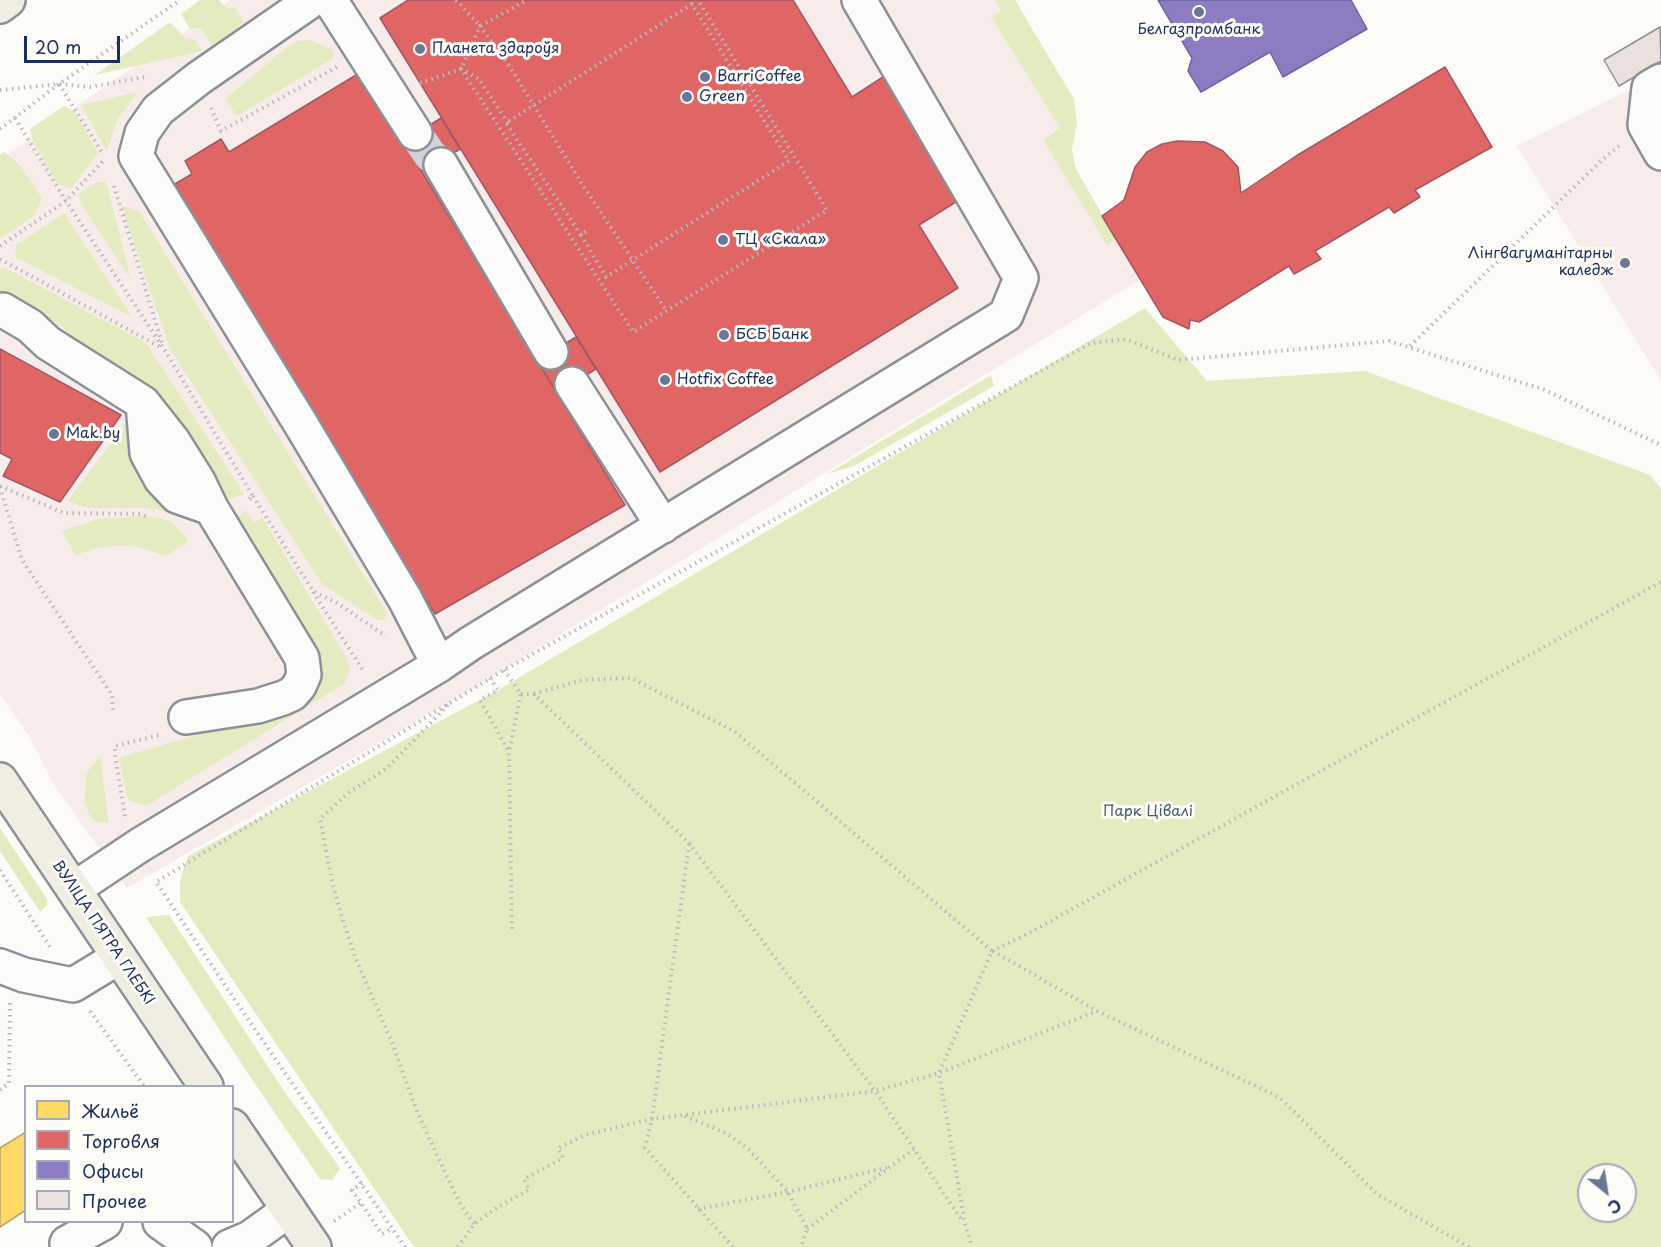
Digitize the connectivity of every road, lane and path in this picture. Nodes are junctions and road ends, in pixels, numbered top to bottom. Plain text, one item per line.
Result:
1 (8, 0) edge
2 (180, 0) edge
3 (312, 0) edge
4 (330, 0) edge
5 (456, 0) edge
6 (527, 0) edge
7 (698, 0) edge
8 (859, 0) edge
9 (0, 6) edge
10 (480, 27) junction
11 (461, 69) junction
12 (1661, 81) edge
13 (421, 82) dead end
14 (59, 84) junction
15 (15, 118) junction
16 (1645, 125) junction
17 (0, 129) edge
18 (415, 133) tunnel mouth
19 (526, 152) dead end
20 (1661, 153) edge
21 (441, 165) tunnel mouth
22 (109, 169) dead end
23 (112, 181) dead end
24 (588, 230) dead end
25 (581, 235) junction
26 (0, 258) edge
27 (666, 310) junction
28 (0, 311) edge
29 (1409, 347) junction
30 (164, 349) junction
31 (551, 352) dead end
32 (572, 384) dead end
33 (1661, 445) edge
34 (0, 487) edge
35 (253, 496) dead end
36 (663, 525) junction
37 (1661, 582) edge
38 (312, 591) junction
39 (374, 628) dead end
40 (439, 665) junction
41 (504, 670) junction
42 (365, 674) dead end
43 (490, 678) junction
44 (521, 694) junction
45 (534, 694) junction
46 (452, 701) junction
47 (113, 710) dead end
48 (186, 717) dead end
49 (160, 735) dead end
50 (509, 752) junction
51 (0, 780) edge
52 (124, 817) dead end
53 (689, 843) junction
54 (74, 889) junction
55 (512, 929) dead end
56 (992, 951) junction
57 (119, 957) junction
58 (5, 981) edge
59 (1097, 1011) junction
60 (939, 1073) junction
61 (205, 1085) edge
62 (0, 1090) edge
63 (875, 1091) junction
64 (684, 1116) junction
65 (652, 1119) junction
66 (234, 1129) edge
67 (914, 1149) junction
68 (889, 1167) junction
69 (362, 1182) junction
70 (788, 1192) junction
71 (698, 1209) junction
72 (288, 1210) junction
73 (102, 1223) edge
74 (163, 1223) edge
75 (474, 1224) junction
76 (965, 1224) junction
77 (392, 1229) junction
78 (807, 1229) junction
79 (67, 1243) dead end
80 (195, 1247) edge
81 (229, 1247) edge
82 (314, 1247) edge
83 (405, 1247) edge
84 (459, 1247) edge
85 (733, 1247) edge
86 (801, 1247) edge
87 (972, 1247) edge
88 (1469, 1247) edge

1 - 9 main road
2 - 14 path
3 - 40 lane
4 - 18 lane
5 - 10 path
6 - 10 path
7 - 27 path
8 - 36 lane
10 - 11 path
10 - 27 path
11 - 13 path
11 - 19 path
11 - 27 path
12 - 16 lane
14 - 15 path
14 - 22 path
15 - 17 path
15 - 30 path
16 - 20 lane
16 - 29 path
21 - 31 lane
23 - 30 path
24 - 25 path
25 - 25 path
26 - 30 path
28 - 48 lane
29 - 33 path
29 - 41 path
32 - 36 lane
34 - 47 path
35 - 38 path
36 - 40 lane
37 - 56 path
38 - 39 path
38 - 42 path
40 - 54 lane
41 - 43 path
41 - 44 path
43 - 46 path
43 - 50 path
44 - 45 path
44 - 50 path
45 - 53 path
45 - 56 path
46 - 69 path
46 - 75 path
49 - 52 path
50 - 55 path
51 - 54 main road, ВУЛІЦА ПЯТРА ГЛЕБКІ
53 - 63 path
53 - 65 path
54 - 57 main road, ВУЛІЦА ПЯТРА ГЛЕБКІ
56 - 59 path
56 - 60 path
57 - 58 lane
57 - 61 main road, ВУЛІЦА ПЯТРА ГЛЕБКІ
58 - 62 path
59 - 60 path
59 - 88 path
60 - 63 path
60 - 76 path
63 - 64 path
63 - 67 path
64 - 65 path
64 - 70 path
65 - 71 path
65 - 75 path
66 - 72 main road
67 - 68 path
67 - 76 path
68 - 70 path
68 - 78 path
69 - 77 path
69 - 77 path
70 - 71 path
70 - 78 path
71 - 85 path
72 - 81 lane
72 - 82 main road
73 - 79 lane
74 - 80 lane
75 - 84 path
76 - 87 path
77 - 83 path
78 - 86 path

